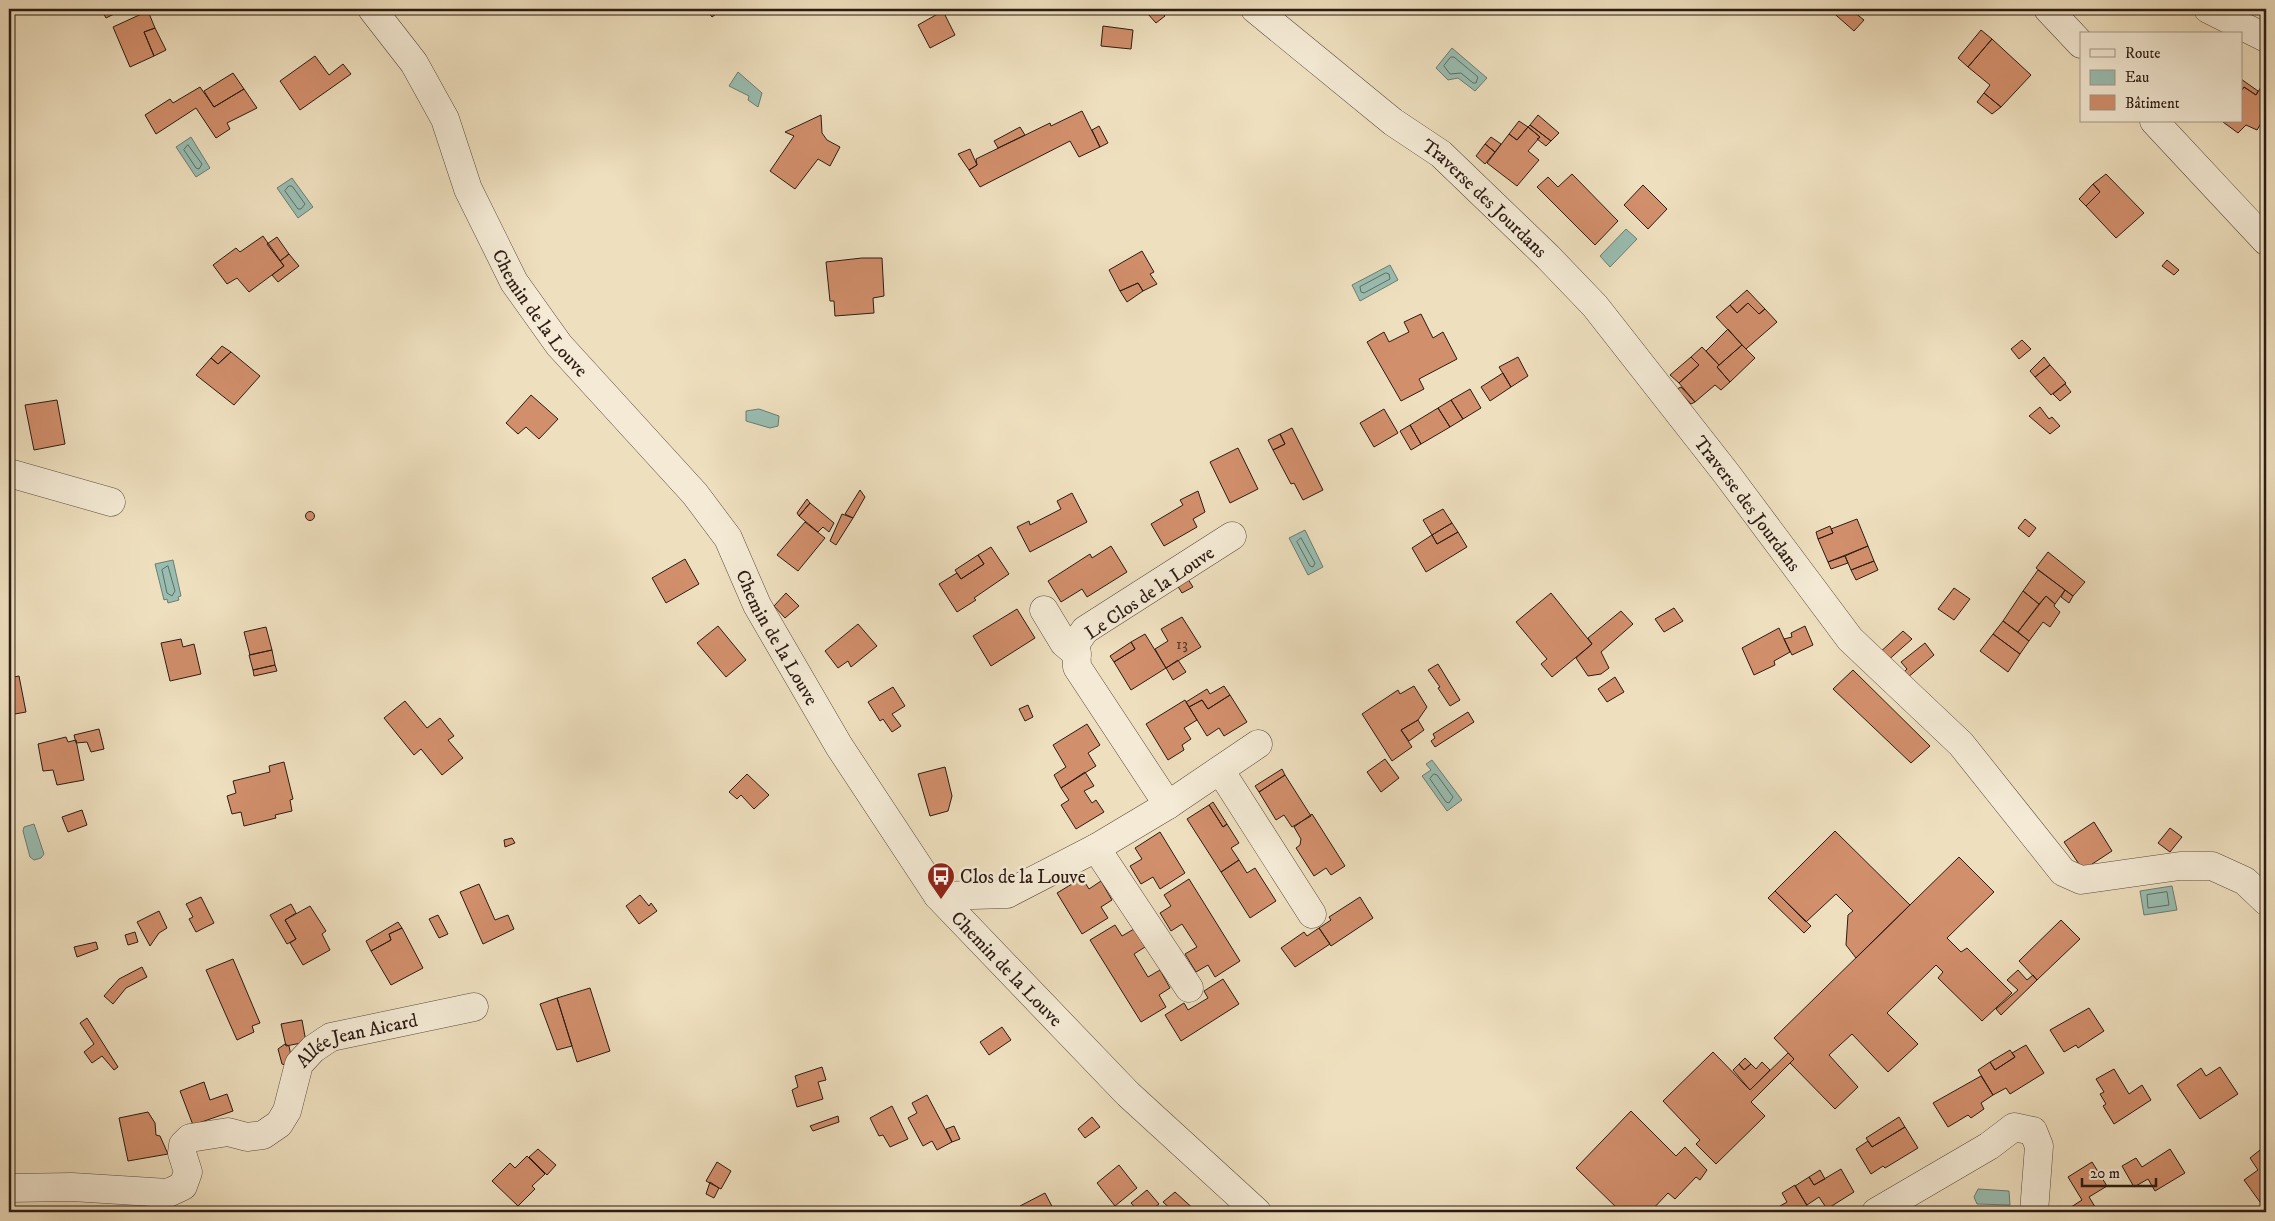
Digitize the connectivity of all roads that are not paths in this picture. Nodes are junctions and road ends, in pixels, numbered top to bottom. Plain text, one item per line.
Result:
1 (372, 9) edge
2 (1255, 9) edge
3 (2048, 9) edge
4 (2208, 9) edge
5 (2266, 38) edge
6 (2080, 43) edge
7 (2155, 122) edge
8 (2266, 241) edge
9 (9, 473) edge
10 (111, 502) dead end
11 (1232, 536) dead end
12 (1044, 610) dead end
13 (1077, 654) junction
14 (1258, 744) dead end
15 (1220, 770) junction
16 (1168, 805) junction
17 (1096, 848) junction
18 (938, 896) junction
19 (2266, 901) edge
20 (1312, 914) dead end
21 (1189, 988) dead end
22 (474, 1007) dead end
23 (9, 1188) edge
24 (1257, 1212) edge
25 (1876, 1212) edge
26 (2034, 1212) edge

1 - 18 street, Chemin de la Louve
2 - 19 street, Traverse des Jourdans
3 - 6 street
4 - 5 street
7 - 8 street
9 - 10 street
11 - 13 street, Le Clos de la Louve
12 - 13 street, Le Clos de la Louve
13 - 16 street, Le Clos de la Louve
14 - 15 street
15 - 16 street
15 - 20 street
16 - 17 street
17 - 18 street
17 - 21 street
18 - 24 street, Chemin de la Louve
22 - 23 street, Allée Jean Aicard
25 - 26 street

